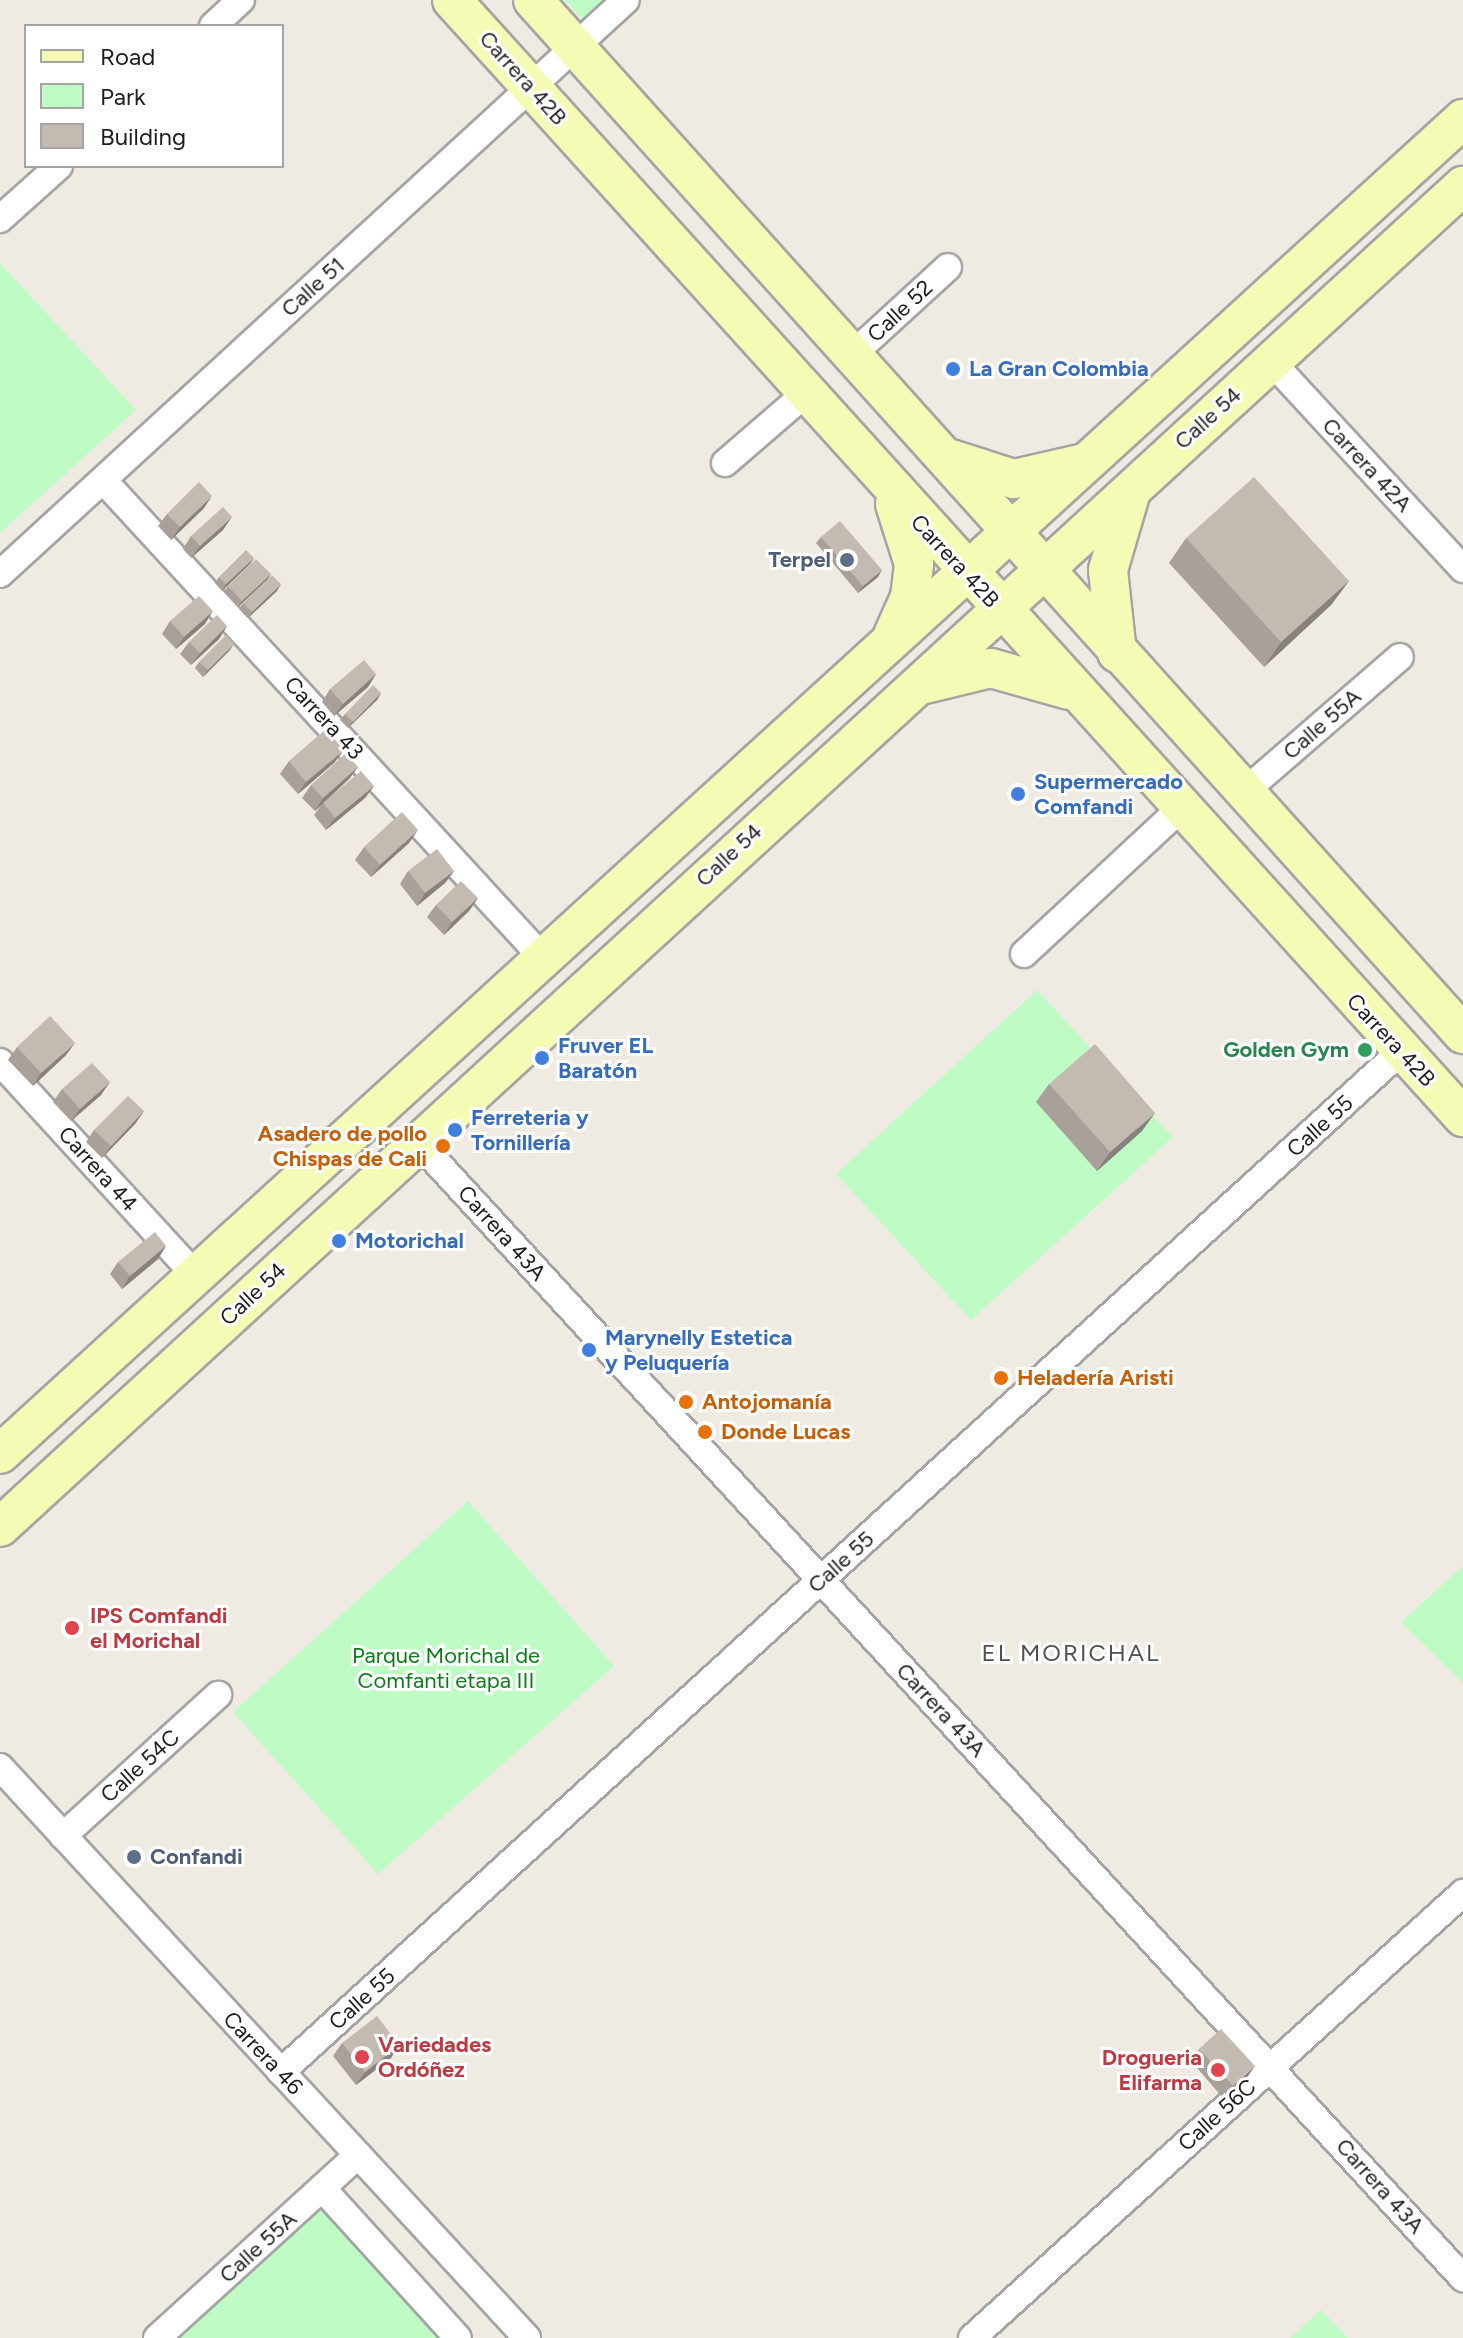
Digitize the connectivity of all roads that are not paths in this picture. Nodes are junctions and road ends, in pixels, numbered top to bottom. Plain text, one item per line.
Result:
1 (241, 0) edge
2 (452, 0) edge
3 (533, 0) edge
4 (626, 0) edge
5 (215, 24) edge
6 (576, 46) junction
7 (531, 87) junction
8 (1463, 119) edge
9 (57, 168) edge
10 (1463, 186) edge
11 (0, 219) edge
12 (948, 267) dead end
13 (852, 355) junction
14 (1271, 361) junction
15 (881, 384) junction
16 (816, 406) junction
17 (1110, 446) junction
18 (940, 454) junction
19 (725, 463) dead end
20 (103, 480) junction
21 (1135, 485) junction
22 (888, 487) junction
23 (1012, 534) junction
24 (1044, 569) junction
25 (1463, 569) edge
26 (967, 573) junction
27 (0, 574) edge
28 (1000, 609) junction
29 (882, 649) junction
30 (1118, 656) junction
31 (1400, 657) dead end
32 (1077, 694) junction
33 (883, 713) junction
34 (1244, 792) junction
35 (1181, 808) junction
36 (1024, 954) dead end
37 (543, 958) junction
38 (1457, 1016) edge
39 (1400, 1052) junction
40 (0, 1062) edge
41 (1463, 1117) edge
42 (418, 1142) junction
43 (196, 1276) junction
44 (0, 1454) edge
45 (0, 1527) edge
46 (820, 1581) junction
47 (218, 1695) dead end
48 (0, 1767) edge
49 (63, 1836) junction
50 (1463, 1893) edge
51 (1270, 2067) junction
52 (281, 2072) junction
53 (358, 2155) junction
54 (322, 2188) junction
55 (1463, 2278) edge
56 (157, 2338) edge
57 (458, 2338) edge
58 (527, 2338) edge
59 (972, 2338) edge

1 - 5 street
2 - 7 main road, Carrera 42B
3 - 6 main road
4 - 6 street, Calle 51
6 - 7 street, Calle 51
6 - 13 main road
7 - 16 main road, Carrera 42B
7 - 20 street, Calle 51
8 - 17 main road, Calle 54
9 - 11 street
10 - 14 main road, Calle 54
12 - 13 street, Calle 52
13 - 15 main road
14 - 21 main road, Calle 54
14 - 25 street, Carrera 42A
15 - 16 main road
15 - 18 main road
16 - 19 street
16 - 22 main road, Carrera 42B
17 - 18 main road
17 - 23 main road, Calle 54
18 - 23 main road
20 - 27 street, Calle 51
20 - 37 street, Carrera 43
21 - 24 main road, Calle 54
21 - 30 main road
22 - 26 main road, Carrera 42B
22 - 29 main road
23 - 24 main road
23 - 26 main road, Calle 54
24 - 28 main road, Calle 54
24 - 30 main road
26 - 28 main road, Carrera 42B
26 - 29 main road, Calle 54
28 - 32 main road, Carrera 42B
28 - 33 main road, Calle 54
29 - 37 main road, Calle 54
30 - 34 main road
31 - 34 street, Calle 55A
32 - 33 main road
32 - 35 main road, Carrera 42B
33 - 42 main road, Calle 54
34 - 38 main road
35 - 36 street
35 - 39 main road, Carrera 42B
37 - 43 main road, Calle 54
39 - 41 main road, Carrera 42B
39 - 46 street, Calle 55
40 - 43 street, Carrera 44
42 - 45 main road, Calle 54
42 - 46 street, Carrera 43A
43 - 44 main road, Calle 54
46 - 51 street, Carrera 43A
46 - 52 street, Calle 55
47 - 49 street, Calle 54C
48 - 49 street, Carrera 46
49 - 52 street, Carrera 46
50 - 51 street, Calle 56C
51 - 55 street, Carrera 43A
51 - 59 street, Calle 56C
52 - 53 street, Carrera 46
53 - 54 street, Calle 55A
53 - 58 street, Carrera 46
54 - 56 street, Calle 55A
54 - 57 street

